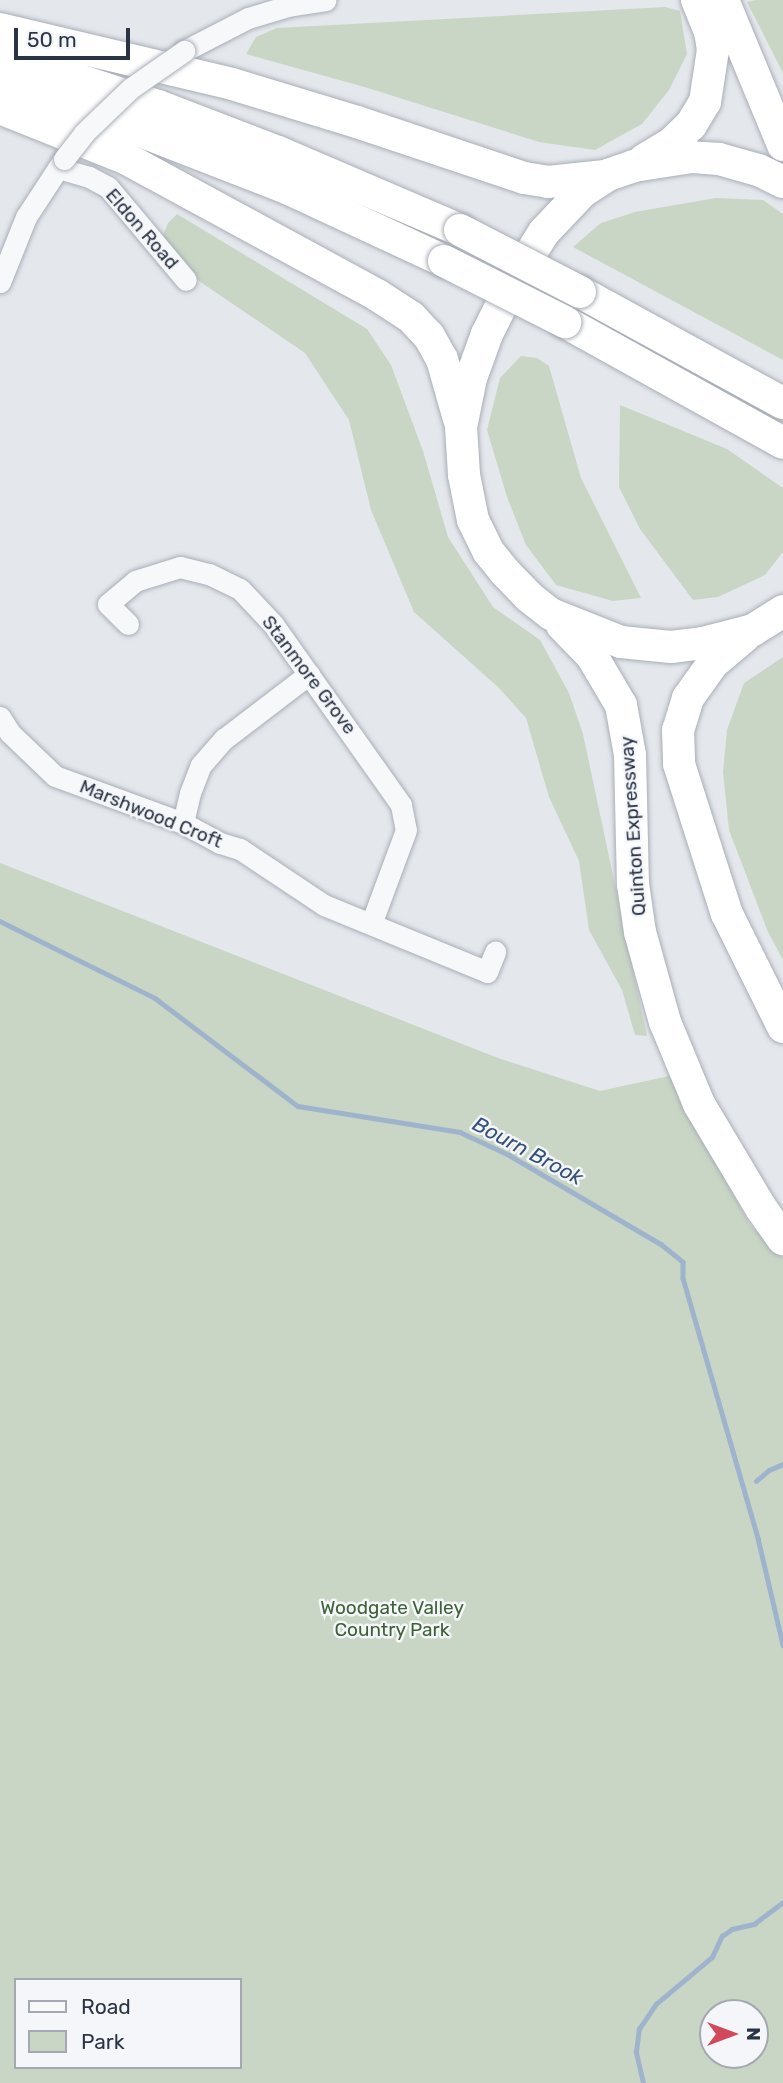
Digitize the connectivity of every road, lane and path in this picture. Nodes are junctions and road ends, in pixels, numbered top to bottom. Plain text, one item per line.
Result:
1 (326, 0) edge
2 (697, 0) edge
3 (723, 0) edge
4 (733, 0) edge
5 (0, 29) edge
6 (0, 54) edge
7 (0, 83) edge
8 (783, 98) edge
9 (0, 108) edge
10 (783, 145) edge
11 (61, 163) junction
12 (621, 170) junction
13 (783, 182) edge
14 (186, 280) dead end
15 (0, 282) edge
16 (783, 403) edge
17 (461, 427) junction
18 (783, 443) edge
19 (783, 611) edge
20 (551, 614) junction
21 (128, 624) dead end
22 (753, 630) junction
23 (309, 674) junction
24 (0, 717) edge
25 (183, 823) junction
26 (371, 924) junction
27 (495, 952) dead end
28 (783, 1027) edge
29 (783, 1239) edge

1 - 11 street, bridge
2 - 12 highway
3 - 10 highway
4 - 8 highway
5 - 12 highway
6 - 16 highway, bridge
7 - 18 highway, bridge
9 - 17 highway
11 - 14 street, Eldon Road
11 - 15 street
12 - 13 highway
12 - 17 highway
17 - 20 highway
19 - 22 highway
20 - 22 highway
20 - 29 highway, Quinton Expressway
21 - 23 street, Stanmore Grove
22 - 28 highway
23 - 25 street
23 - 26 street, Stanmore Grove
24 - 25 street, Marshwood Croft
25 - 26 street, Marshwood Croft
26 - 27 street, Marshwood Croft

